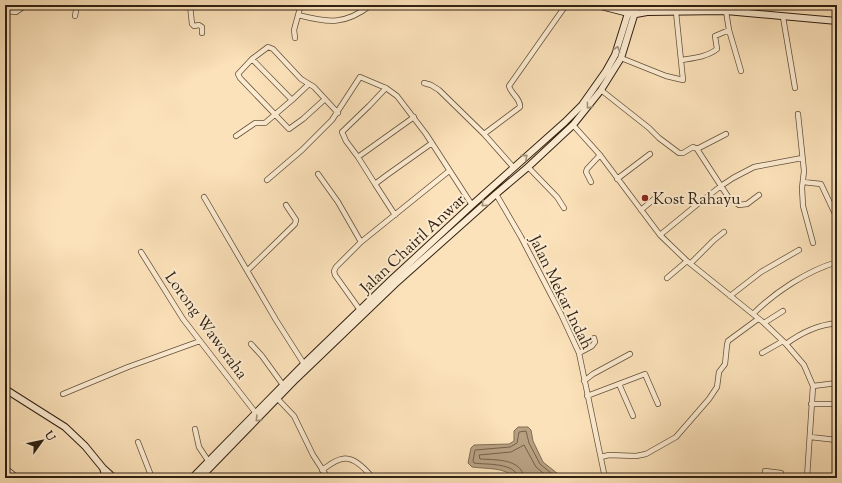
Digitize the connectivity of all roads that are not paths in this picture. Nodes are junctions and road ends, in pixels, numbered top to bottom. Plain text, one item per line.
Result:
1 (26, 5) edge
2 (77, 5) edge
3 (190, 5) edge
4 (296, 5) edge
5 (371, 5) edge
6 (566, 5) edge
7 (597, 5) edge
8 (618, 5) edge
9 (686, 8) edge
10 (629, 10) junction
11 (5, 11) edge
12 (726, 11) junction
13 (636, 12) junction
14 (676, 12) junction
15 (298, 15) junction
16 (75, 16) dead end
17 (783, 17) junction
18 (837, 20) edge
19 (730, 30) junction
20 (202, 33) dead end
21 (295, 38) dead end
22 (621, 58) junction
23 (252, 59) junction
24 (681, 60) junction
25 (741, 71) dead end
26 (424, 83) dead end
27 (309, 84) junction
28 (386, 88) junction
29 (795, 88) dead end
30 (601, 90) junction
31 (325, 99) junction
32 (292, 100) junction
33 (338, 113) junction
34 (798, 114) dead end
35 (276, 115) junction
36 (414, 117) junction
37 (573, 125) junction
38 (484, 134) junction
39 (726, 134) dead end
40 (236, 136) dead end
41 (432, 143) junction
42 (697, 149) junction
43 (650, 154) dead end
44 (600, 155) junction
45 (358, 157) junction
46 (802, 158) junction
47 (528, 167) junction
48 (514, 168) junction
49 (449, 171) junction
50 (318, 174) dead end
51 (617, 179) junction
52 (267, 180) dead end
53 (591, 182) dead end
54 (803, 182) junction
55 (375, 184) junction
56 (721, 186) junction
57 (496, 194) junction
58 (660, 194) dead end
59 (759, 195) dead end
60 (204, 198) dead end
61 (472, 204) junction
62 (286, 205) dead end
63 (564, 208) dead end
64 (641, 210) junction
65 (395, 215) junction
66 (837, 218) edge
67 (450, 225) junction
68 (455, 230) junction
69 (724, 232) dead end
70 (660, 235) junction
71 (361, 242) junction
72 (813, 243) dead end
73 (799, 250) dead end
74 (140, 252) dead end
75 (689, 262) junction
76 (837, 262) edge
77 (248, 270) junction
78 (667, 278) dead end
79 (730, 296) junction
80 (360, 310) junction
81 (783, 310) dead end
82 (753, 314) junction
83 (758, 319) junction
84 (764, 323) junction
85 (837, 323) edge
86 (594, 338) dead end
87 (200, 341) junction
88 (785, 342) junction
89 (251, 344) dead end
90 (579, 353) junction
91 (762, 353) dead end
92 (630, 354) dead end
93 (304, 364) junction
94 (584, 381) junction
95 (837, 383) edge
96 (619, 384) junction
97 (283, 385) junction
98 (812, 386) junction
99 (5, 389) edge
100 (63, 394) dead end
101 (587, 396) junction
102 (276, 397) junction
103 (658, 404) dead end
104 (811, 404) junction
105 (837, 404) edge
106 (255, 412) junction
107 (633, 416) dead end
108 (195, 430) dead end
109 (810, 437) junction
110 (837, 440) edge
111 (138, 442) dead end
112 (601, 457) junction
113 (209, 462) junction
114 (5, 468) edge
115 (103, 468) junction
116 (322, 470) junction
117 (10, 472) junction
118 (781, 473) dead end
119 (5, 476) edge
120 (18, 478) edge
121 (106, 478) edge
122 (114, 478) edge
123 (152, 478) edge
124 (192, 478) edge
125 (200, 478) edge
126 (328, 478) edge
127 (373, 478) edge
128 (605, 478) edge
129 (765, 478) edge
130 (807, 478) edge

1 - 11 street
2 - 16 street
3 - 20 street
4 - 15 street
5 - 15 street
6 - 38 street
7 - 10 main road
8 - 10 main road
9 - 12 main road
9 - 14 main road
10 - 13 main road
48 -> 10 main road, Jalan Chairil Anwar
12 - 17 main road
12 - 19 street
13 - 14 main road
13 - 22 main road, Jalan Chairil Anwar
14 - 24 street
15 - 21 street
17 - 18 main road
17 - 29 street
19 - 24 street
19 - 25 street
22 - 24 street
22 - 30 main road, Jalan Chairil Anwar
23 - 27 street
23 - 32 street
23 - 35 street
26 - 38 street
27 - 31 street
27 - 32 street
28 - 33 street
28 - 36 street
28 - 45 street
30 -> 37 main road, Jalan Chairil Anwar
30 - 42 street
31 - 33 street
31 - 35 street
32 - 35 street
33 - 52 street
34 - 46 street
35 - 40 street
36 - 41 street
36 - 45 street
37 - 44 street
37 - 47 main road, Jalan Chairil Anwar
38 - 48 street
39 - 42 street
41 - 49 street
41 - 55 street
42 - 56 street
43 - 51 street
44 - 51 street
44 - 53 street
45 - 55 street
46 - 54 street
46 - 56 street
47 - 57 main road, Jalan Chairil Anwar
47 - 63 street
48 - 61 main road, Jalan Chairil Anwar
49 - 61 street
49 - 65 street
50 - 71 street
51 - 64 street
54 - 66 street
54 - 72 street
55 - 65 street
56 - 59 street
56 - 70 street
57 -> 68 main road, Jalan Chairil Anwar
57 - 90 street, Jalan Mekar Indah
58 - 64 street
60 - 77 street
61 - 67 main road, Jalan Chairil Anwar
62 - 77 street
64 - 70 street
65 - 71 street
67 - 68 main road
67 - 80 main road, Jalan Chairil Anwar
68 - 102 main road, Jalan Chairil Anwar
69 - 75 street
70 - 75 street
71 - 80 street
73 - 79 street
74 - 87 street, Lorong Waworaha
75 - 78 street
75 - 79 street
76 - 82 street
77 - 93 street
79 - 82 street
80 - 93 main road, Jalan Chairil Anwar
81 - 84 street
82 - 83 street
83 - 84 street
83 - 112 street
84 - 88 street
85 - 88 street
86 - 90 street
87 - 100 street
87 - 106 street, Lorong Waworaha
88 - 91 street
88 - 98 street
89 - 97 street
90 - 94 street, Jalan Mekar Indah
92 - 94 street
93 - 97 main road, Jalan Chairil Anwar
94 - 101 street, Jalan Mekar Indah
95 - 98 street
96 - 101 street
96 - 103 street
96 - 107 street
97 - 102 main road, Jalan Chairil Anwar
98 - 104 street
99 - 115 main road
101 - 112 street, Jalan Mekar Indah
102 - 106 main road, Jalan Chairil Anwar
102 - 116 street
102 -> 125 main road, Jalan Chairil Anwar
104 - 105 street
104 - 109 street
106 - 113 main road, Jalan Chairil Anwar
108 - 113 street
109 - 110 street
109 - 130 street
111 - 123 street
112 - 128 street, Jalan Mekar Indah
113 - 124 main road, Jalan Chairil Anwar
114 - 117 street
115 - 121 main road
115 - 122 main road
116 - 126 street
116 - 127 street
117 - 119 street
117 - 120 street
118 - 129 street

